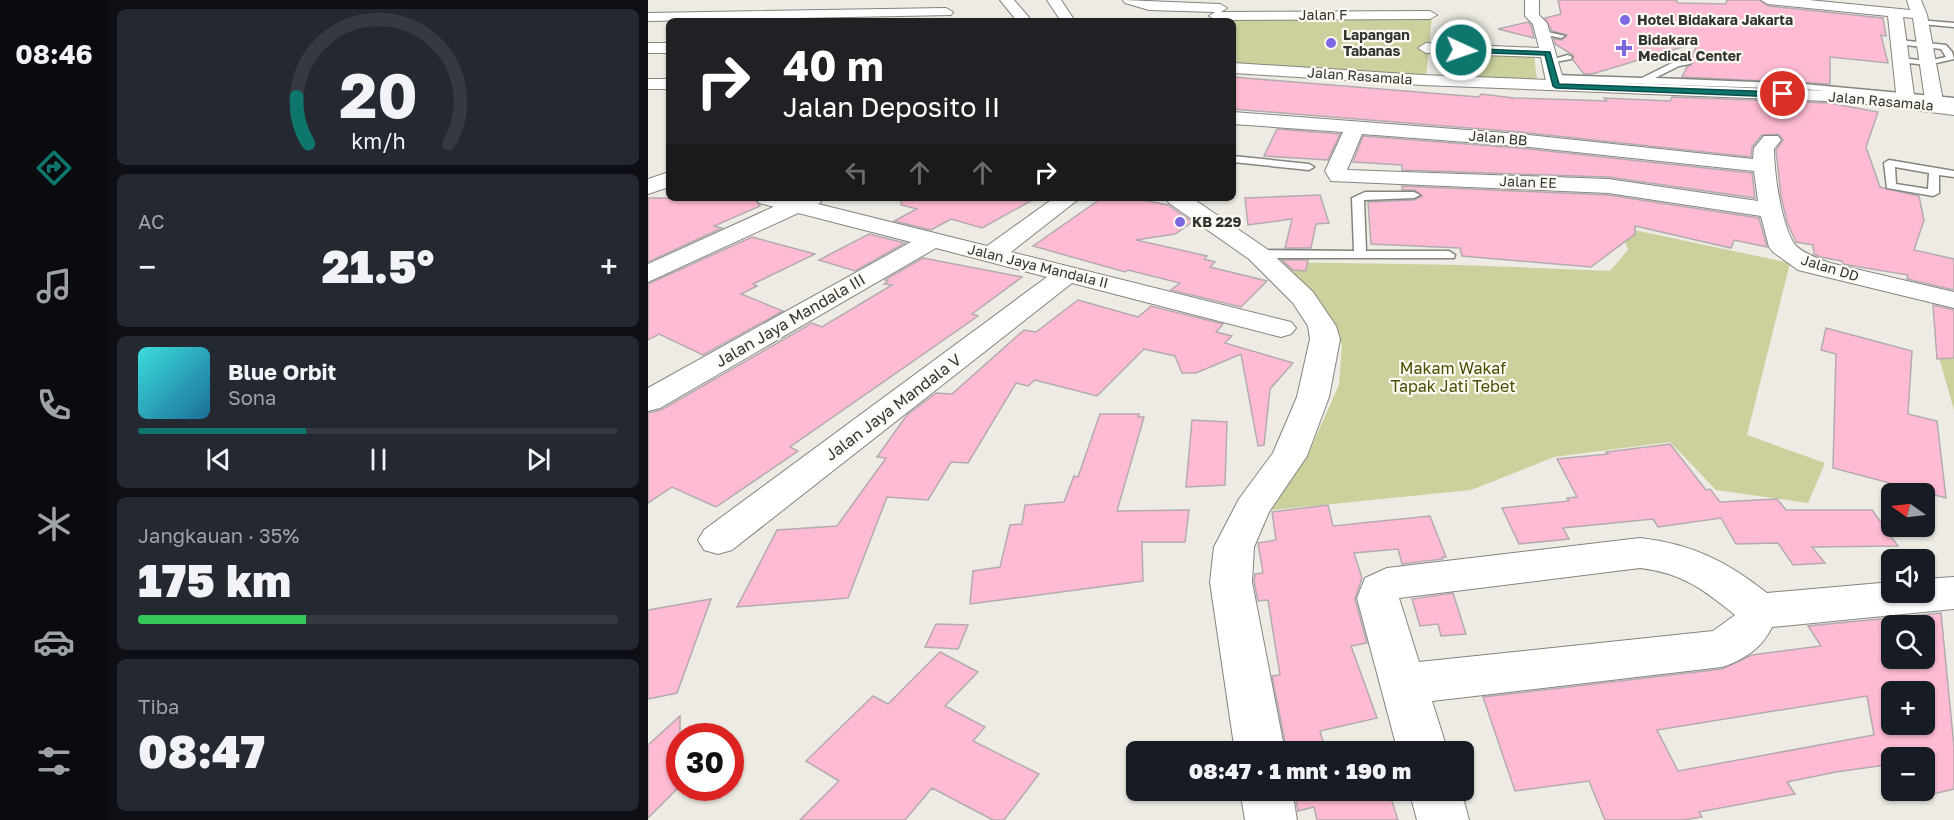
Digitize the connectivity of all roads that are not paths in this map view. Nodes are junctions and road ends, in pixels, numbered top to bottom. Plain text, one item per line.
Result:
1 (1007, 0) edge
2 (1054, 0) edge
3 (1130, 0) edge
4 (1532, 0) edge
5 (1768, 0) edge
6 (773, 1) edge
7 (667, 5) dead end
8 (1431, 7) edge
9 (946, 11) edge
10 (1218, 11) edge
11 (1895, 12) junction
12 (1918, 12) edge
13 (648, 16) edge
14 (758, 18) edge
15 (1022, 18) edge
16 (1066, 18) edge
17 (1954, 25) edge
18 (1542, 32) junction
19 (1561, 36) dead end
20 (1899, 42) junction
21 (1925, 45) junction
22 (648, 48) edge
23 (666, 48) edge
24 (1426, 48) junction
25 (1568, 57) dead end
26 (1901, 60) junction
27 (1687, 63) dead end
28 (1928, 63) junction
29 (1236, 68) edge
30 (1552, 70) junction
31 (1422, 80) junction
32 (1641, 81) junction
33 (648, 84) edge
34 (666, 84) edge
35 (1906, 98) junction
36 (1954, 101) edge
37 (1934, 102) junction
38 (1954, 109) edge
39 (1241, 119) edge
40 (1355, 127) junction
41 (1236, 135) edge
42 (1771, 140) dead end
43 (1236, 159) edge
44 (1763, 166) junction
45 (1309, 167) dead end
46 (648, 168) edge
47 (1934, 171) dead end
48 (666, 173) edge
49 (1954, 174) edge
50 (666, 180) edge
51 (648, 187) edge
52 (1414, 195) dead end
53 (1065, 201) edge
54 (1180, 201) edge
55 (804, 202) edge
56 (1771, 210) junction
57 (932, 240) junction
58 (1258, 254) junction
59 (1360, 254) junction
60 (992, 255) junction
61 (1449, 255) dead end
62 (648, 274) edge
63 (1067, 274) junction
64 (1954, 300) edge
65 (1281, 327) dead end
66 (648, 401) edge
67 (718, 540) dead end
68 (1954, 593) edge
69 (1759, 611) junction
70 (1404, 684) junction
71 (1258, 741) edge
72 (1420, 741) edge
73 (1268, 801) edge
74 (1438, 801) edge
75 (1271, 820) edge
76 (1443, 820) edge

1 - 15 street
2 - 16 street
3 - 10 street, Jalan F
4 - 18 street
5 - 11 street
6 - 14 street
7 - 13 street
8 - 10 street, Jalan F
8 - 24 street
9 - 14 street
11 - 12 street
11 - 20 street
12 - 17 lane
12 - 21 street
13 - 14 street
18 - 19 lane
18 - 30 street
20 - 21 lane
20 - 26 street
21 - 28 street
22 - 23 street
24 - 30 street
24 - 31 street
25 - 30 lane
26 - 28 lane
26 - 35 street
27 - 32 lane
28 - 37 street
29 - 31 street, Jalan Rasamala
30 - 31 street, Jalan Rasamala
30 - 32 lane, Jalan Rasamala
30 - 35 street, Jalan Rasamala
32 - 35 lane, Jalan Rasamala
33 - 34 street
35 - 37 street, Jalan Rasamala
36 - 37 lane, Jalan Rasamala
37 - 38 street, Jalan Rasamala
39 - 40 street, Jalan BB
39 - 41 street
40 - 44 street, Jalan BB
40 - 56 street, Jalan EE
42 - 44 street, Jalan DD
43 - 45 lane
44 - 56 street, Jalan DD
46 - 48 street
47 - 49 lane
50 - 51 street
52 - 59 lane
53 - 60 street
54 - 58 street
55 - 57 street, Jalan Jaya Mandala II
55 - 62 street
56 - 64 street, Jalan DD
57 - 60 street, Jalan Jaya Mandala II
57 - 66 street, Jalan Jaya Mandala III
58 - 59 lane
58 - 71 street
59 - 61 lane
60 - 63 street, Jalan Jaya Mandala II
63 - 65 street, Jalan Jaya Mandala II
63 - 67 street, Jalan Jaya Mandala V
68 - 69 street
69 - 70 street
69 - 70 street
70 - 72 street
73 - 75 street
74 - 76 street

